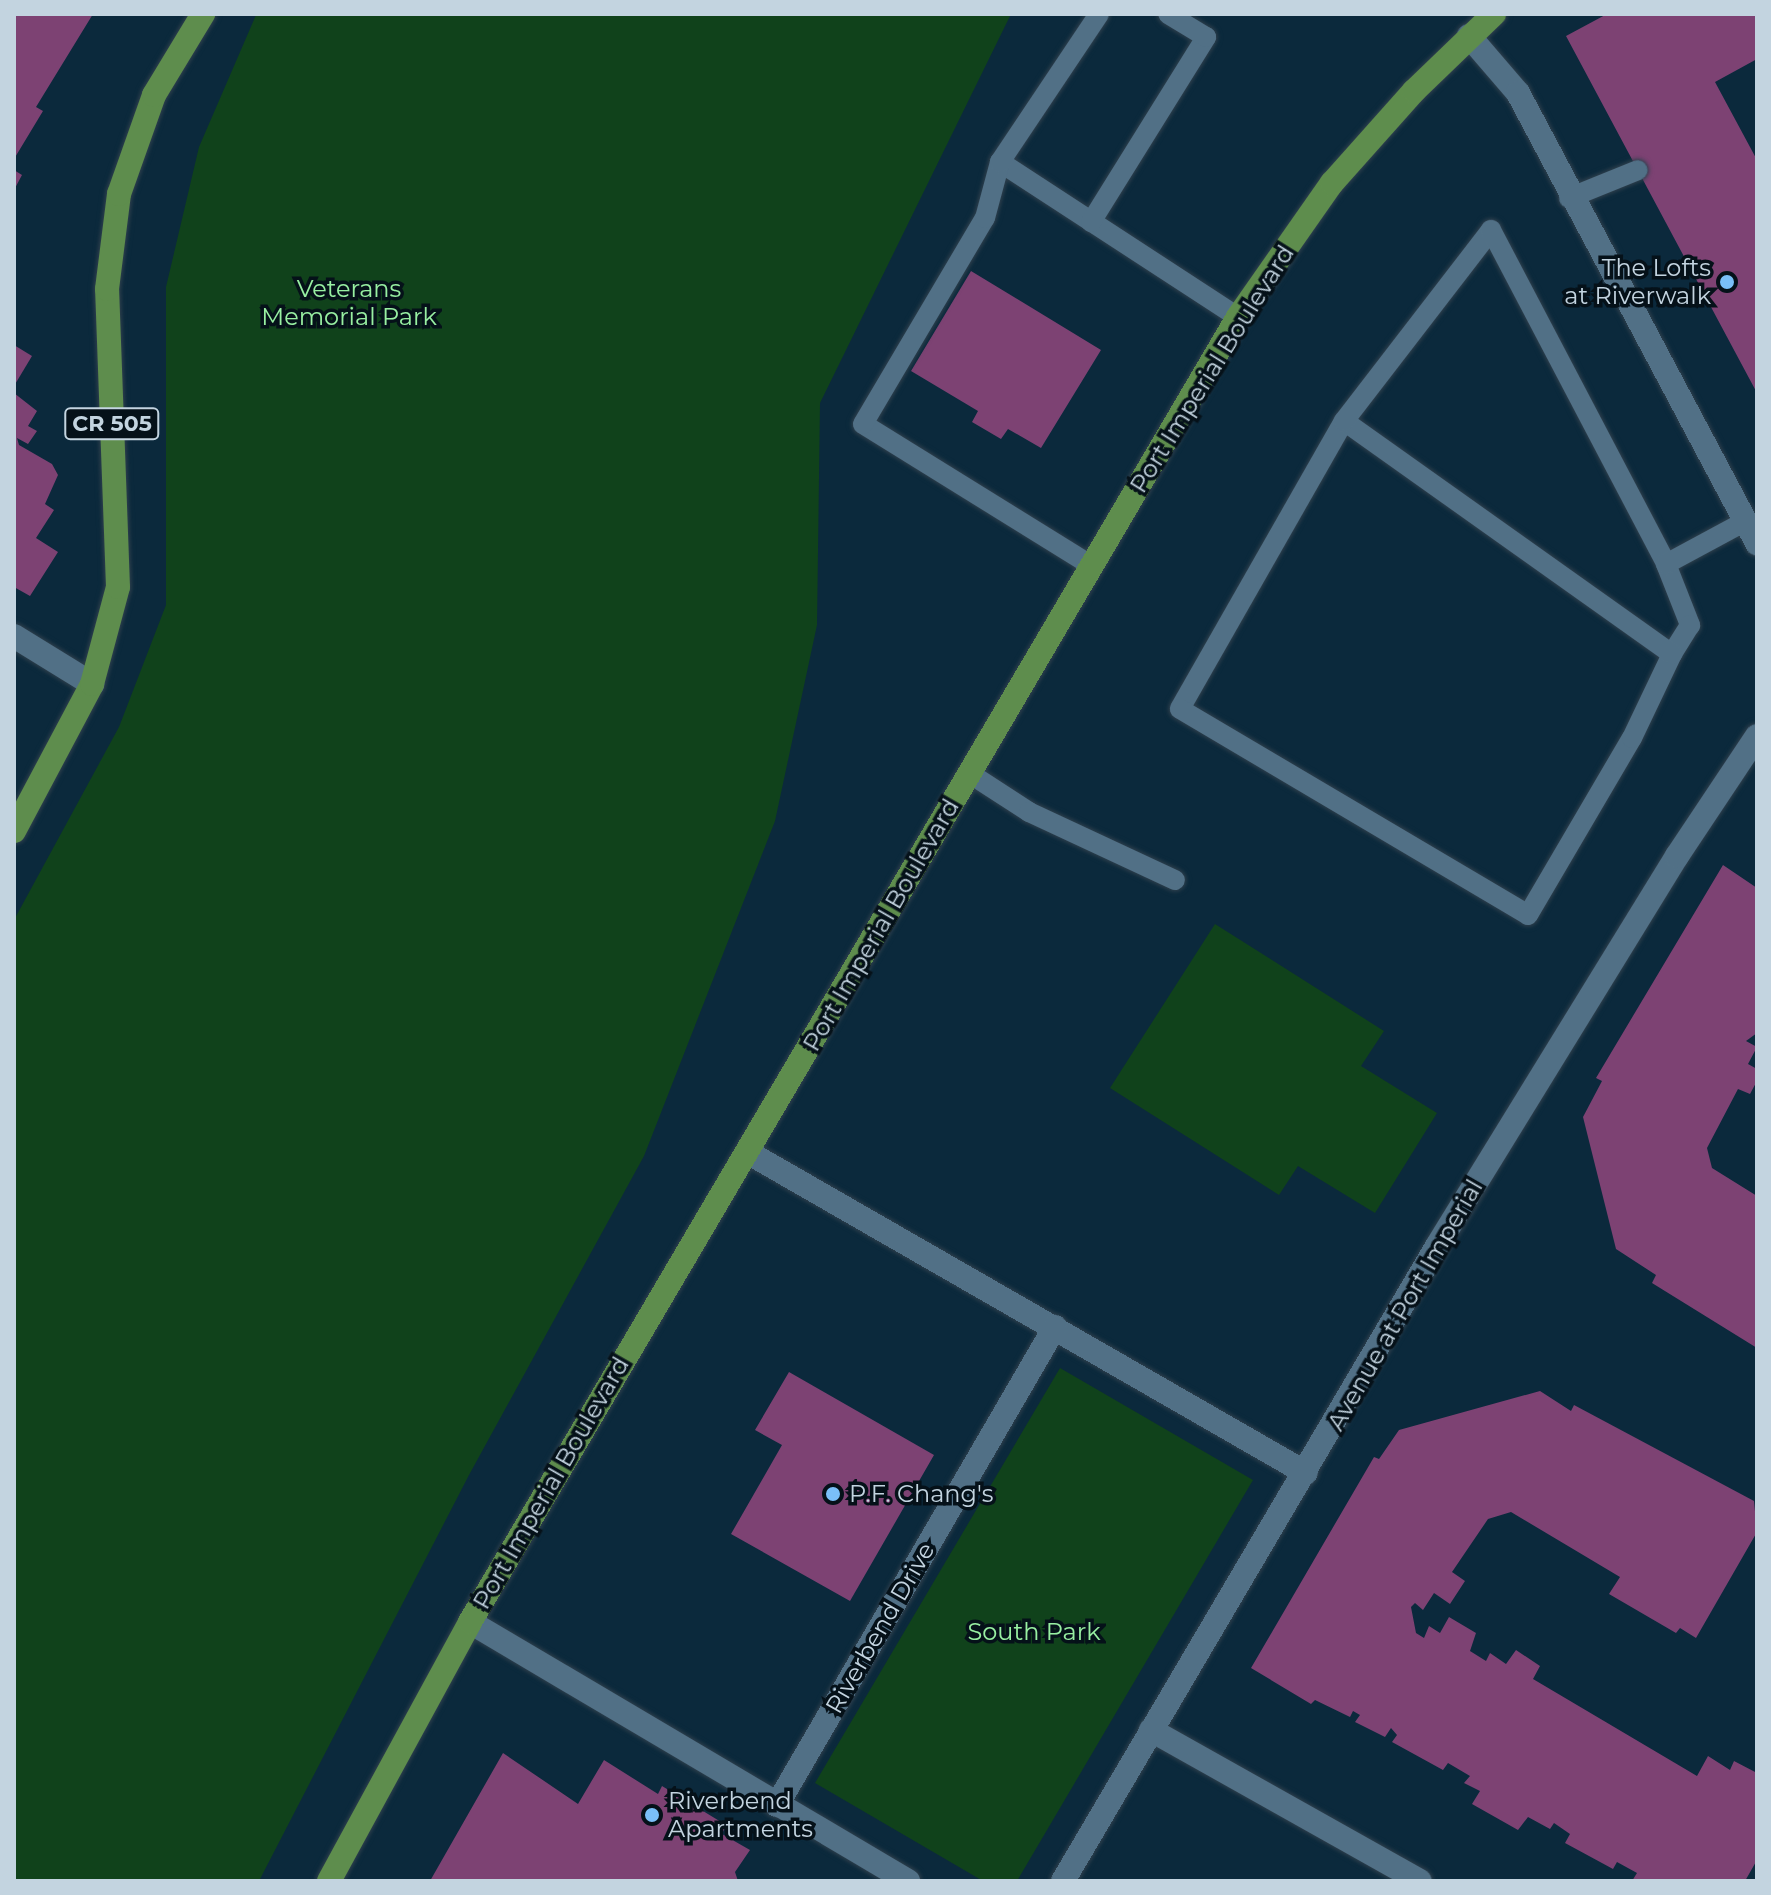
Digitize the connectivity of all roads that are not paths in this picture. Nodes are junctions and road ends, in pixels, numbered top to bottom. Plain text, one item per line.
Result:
1 (203, 14) edge
2 (1099, 14) edge
3 (1168, 14) edge
4 (1494, 14) edge
5 (1469, 36) junction
6 (1000, 162) junction
7 (1638, 170) dead end
8 (1569, 198) junction
9 (1091, 222) junction
10 (1238, 317) junction
11 (1344, 421) junction
12 (1751, 532) edge
13 (1666, 564) junction
14 (1092, 566) junction
15 (14, 636) edge
16 (1672, 654) junction
17 (92, 684) junction
18 (1757, 736) edge
19 (969, 773) junction
20 (14, 831) edge
21 (1175, 880) dead end
22 (749, 1153) junction
23 (1055, 1327) junction
24 (1306, 1473) junction
25 (470, 1622) junction
26 (1151, 1730) junction
27 (777, 1805) junction
28 (329, 1881) edge
29 (908, 1881) edge
30 (1063, 1881) edge
31 (1420, 1881) edge

1 - 17 main road, CR 505
2 - 6 lane
3 - 9 lane
4 - 5 main road, Port Imperial Boulevard
5 - 8 street
5 - 10 main road, Port Imperial Boulevard
6 - 9 lane
6 - 14 lane
7 - 8 lane
8 - 12 street
9 - 10 lane
10 - 14 main road, Port Imperial Boulevard
11 - 13 lane
11 - 16 lane
11 - 16 lane
12 - 13 lane
13 - 16 lane
14 - 19 main road, Port Imperial Boulevard
15 - 17 street
17 - 20 main road, CR 505
18 - 24 street, Avenue at Port Imperial
19 - 21 lane
19 - 22 main road, Port Imperial Boulevard
22 - 23 street
22 - 25 main road, Port Imperial Boulevard
23 - 24 street
23 - 27 street, Riverbend Drive
24 - 26 street, Avenue at Port Imperial
25 - 27 street
25 - 28 main road, Port Imperial Boulevard
26 - 30 street, Avenue at Port Imperial
26 - 31 street
27 - 29 street

